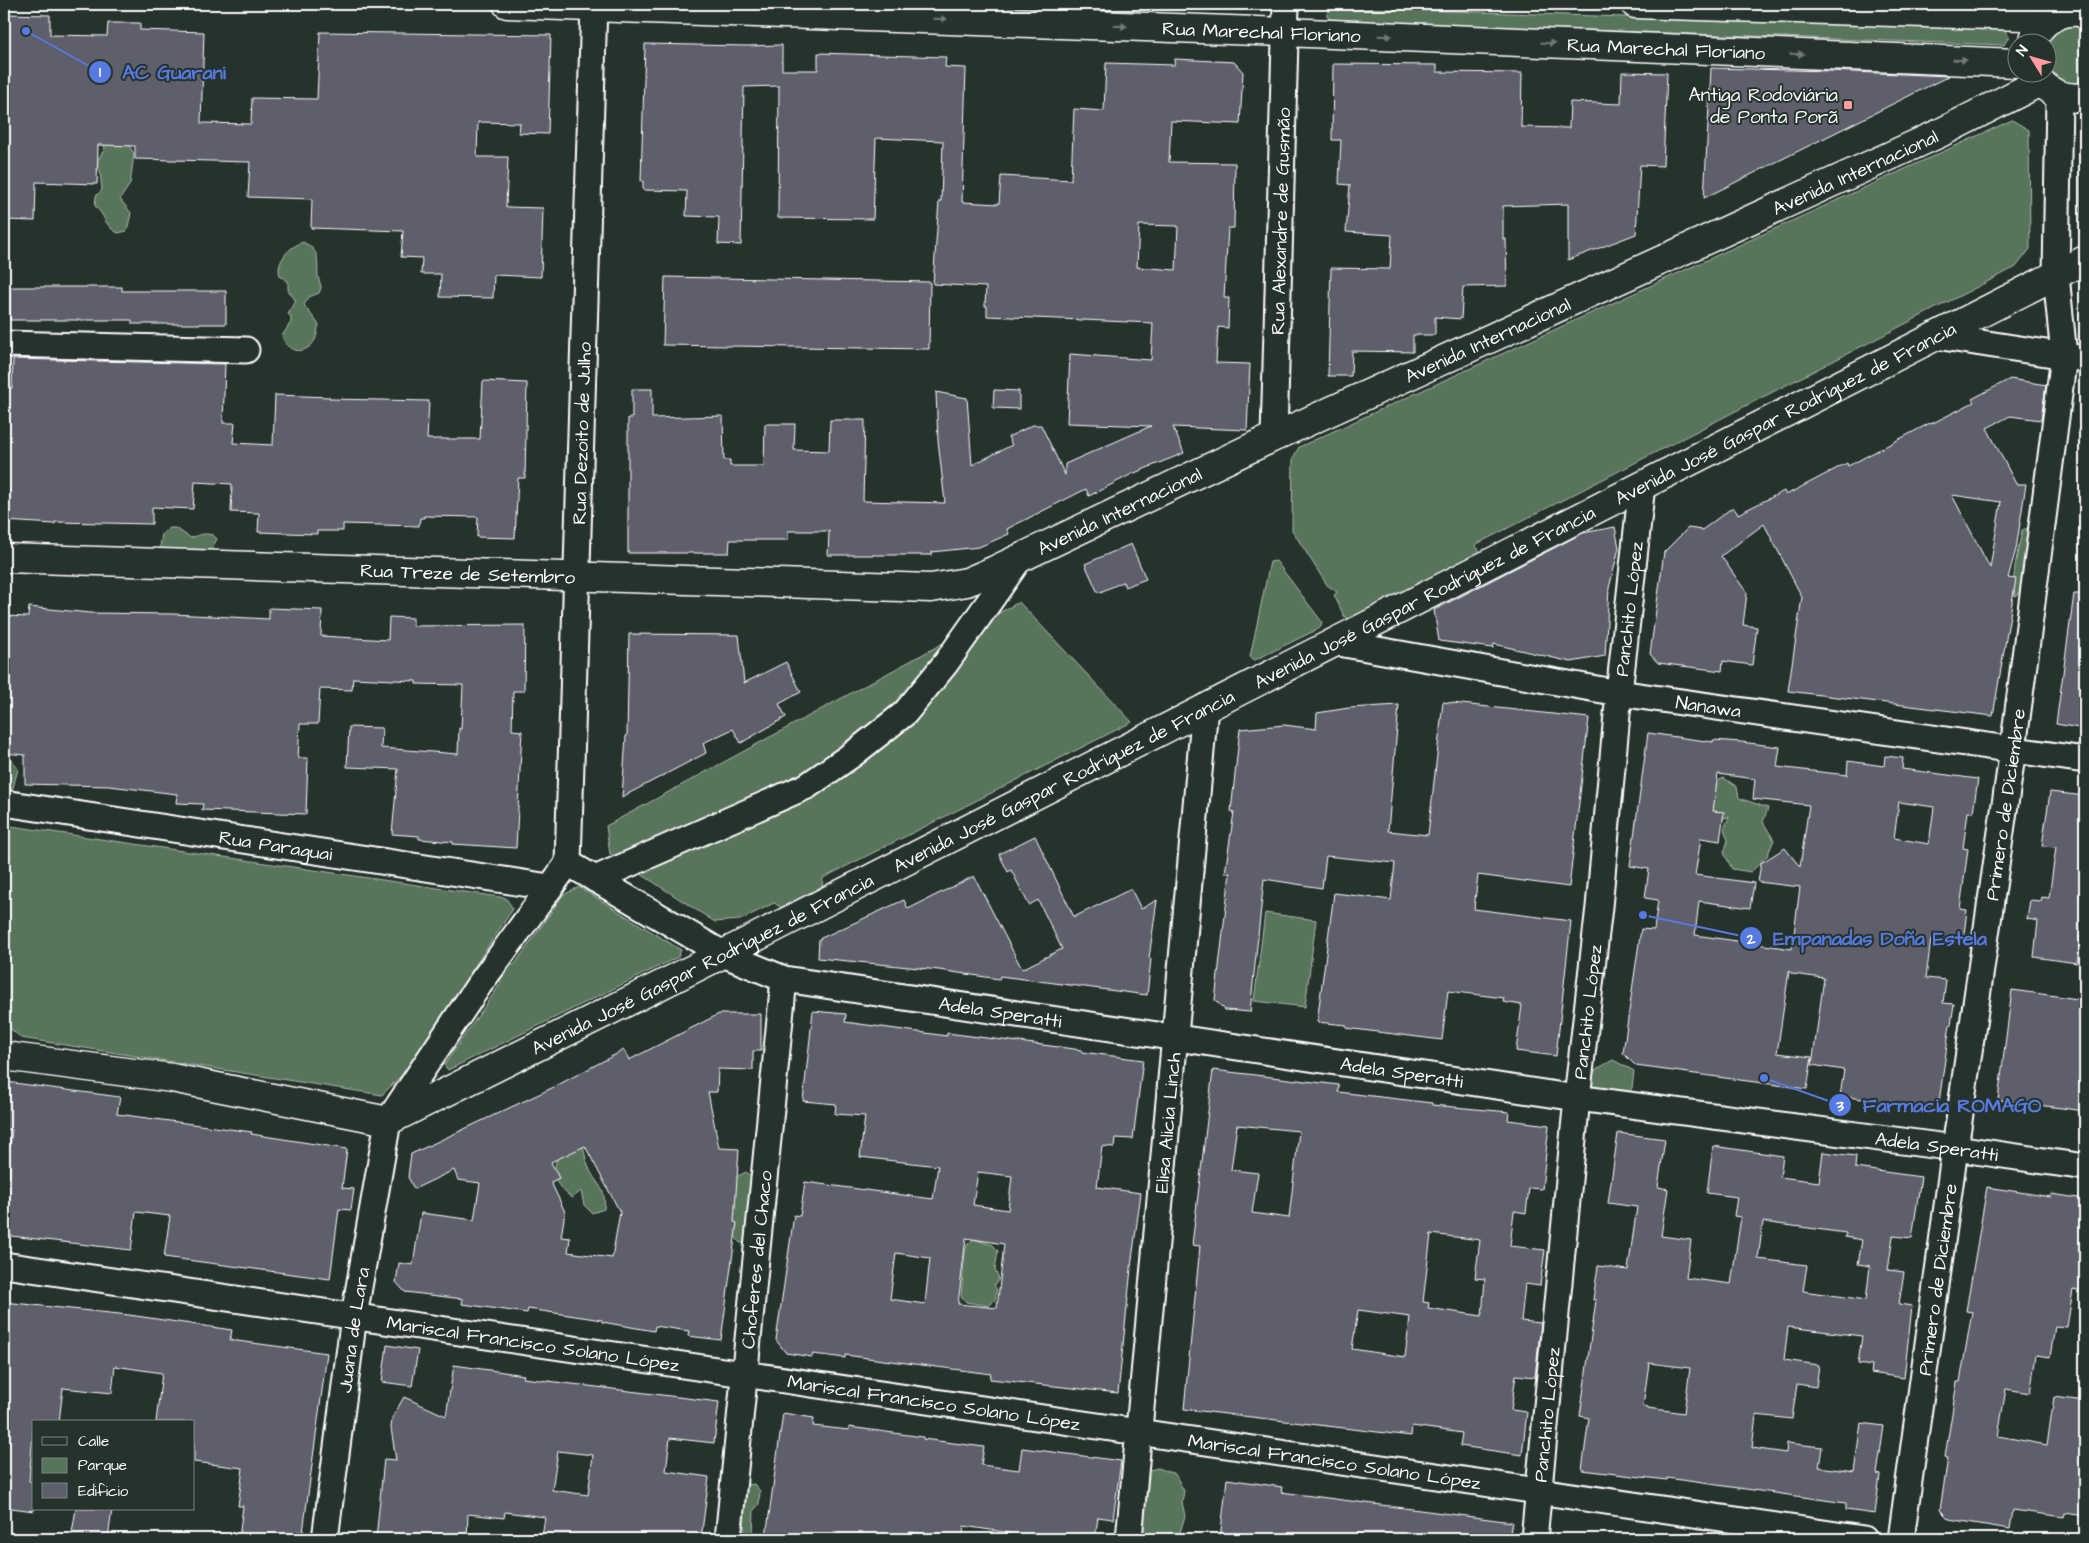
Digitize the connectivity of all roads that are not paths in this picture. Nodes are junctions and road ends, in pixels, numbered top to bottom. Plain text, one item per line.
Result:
1 (507, 4) edge
2 (1286, 4) edge
3 (1635, 4) edge
4 (594, 5) edge
5 (1970, 10) edge
6 (2085, 13) edge
7 (1094, 14) edge
8 (2053, 17) junction
9 (1284, 32) junction
10 (2039, 32) edge
11 (2006, 63) edge
12 (2054, 87) edge
13 (2085, 260) edge
14 (2056, 275) junction
15 (1936, 336) junction
16 (4, 344) edge
17 (246, 350) dead end
18 (2074, 357) edge
19 (1274, 437) junction
20 (1642, 485) junction
21 (4, 558) edge
22 (1020, 558) junction
23 (576, 576) junction
24 (931, 588) joint
25 (1333, 642) junction
26 (1619, 693) junction
27 (1204, 707) junction
28 (2013, 749) junction
29 (2085, 760) edge
30 (4, 803) edge
31 (568, 862) junction
32 (596, 879) junction
33 (549, 887) junction
34 (723, 954) junction
35 (784, 979) junction
36 (1174, 1039) junction
37 (4, 1056) edge
38 (1576, 1098) junction
39 (388, 1121) junction
40 (1955, 1148) junction
41 (2085, 1167) edge
42 (4, 1264) edge
43 (354, 1316) junction
44 (745, 1375) junction
45 (1138, 1431) junction
46 (1539, 1492) junction
47 (325, 1539) edge
48 (728, 1539) edge
49 (1129, 1539) edge
50 (1534, 1539) edge
51 (1864, 1539) edge
52 (1901, 1539) edge

1 - 4 main road, Rua Marechal Floriano
2 - 9 street, Rua Alexandre de Gusmão
3 - 5 main road
4 -> 7 main road, Rua Marechal Floriano
4 - 23 street, Rua Dezoito de Julho
5 - 8 main road
6 - 8 main road
7 -> 9 main road, Rua Marechal Floriano
8 - 10 main road
9 -> 11 main road, Rua Marechal Floriano
9 - 19 street, Rua Alexandre de Gusmão
12 - 14 street, Primero de Diciembre
12 - 19 main road, Avenida Internacional
13 - 14 main road, Avenida José Gaspar Rodríguez de Francia
14 - 15 main road, Avenida José Gaspar Rodríguez de Francia
14 - 18 street, Primero de Diciembre
15 - 18 street
15 - 20 main road, Avenida José Gaspar Rodríguez de Francia
16 - 17 street
18 - 28 street, Primero de Diciembre
19 - 22 main road, Avenida Internacional
20 - 25 main road, Avenida José Gaspar Rodríguez de Francia
20 - 26 street, Panchito López
21 - 23 main road, Rua Treze de Setembro
22 - 24 main road, Avenida Internacional
22 - 32 street
23 - 24 main road, Rua Treze de Setembro
23 - 31 street, Rua Dezoito de Julho
25 - 26 street, Nanawa
25 - 27 main road, Avenida José Gaspar Rodríguez de Francia
26 - 28 street, Nanawa
26 - 38 street, Panchito López
27 - 34 main road, Avenida José Gaspar Rodríguez de Francia
27 - 36 street, Elisa Alicia Linch
28 - 29 street, Nanawa
28 - 40 street, Primero de Diciembre
30 - 33 street, Rua Paraguai
31 - 32 street, Adela Speratti
31 - 33 street
32 - 34 street, Adela Speratti
33 - 39 street
34 - 35 street, Adela Speratti
34 - 39 main road, Avenida José Gaspar Rodríguez de Francia
35 - 36 street, Adela Speratti
35 - 44 street, Choferes del Chaco
36 - 38 street, Adela Speratti
36 - 45 street, Elisa Alicia Linch
37 - 39 main road
38 - 40 street, Adela Speratti
38 - 46 street, Panchito López
39 - 43 street, Juana de Lara
40 - 41 street, Adela Speratti
40 - 52 street, Primero de Diciembre
42 - 43 street, Mariscal Francisco Solano López
43 - 44 street, Mariscal Francisco Solano López
43 - 47 street, Juana de Lara
44 - 45 street, Mariscal Francisco Solano López
44 - 48 street, Choferes del Chaco
45 - 46 street, Mariscal Francisco Solano López
45 - 49 street, Elisa Alicia Linch
46 - 50 street, Panchito López
46 - 51 street, Mariscal Francisco Solano López

